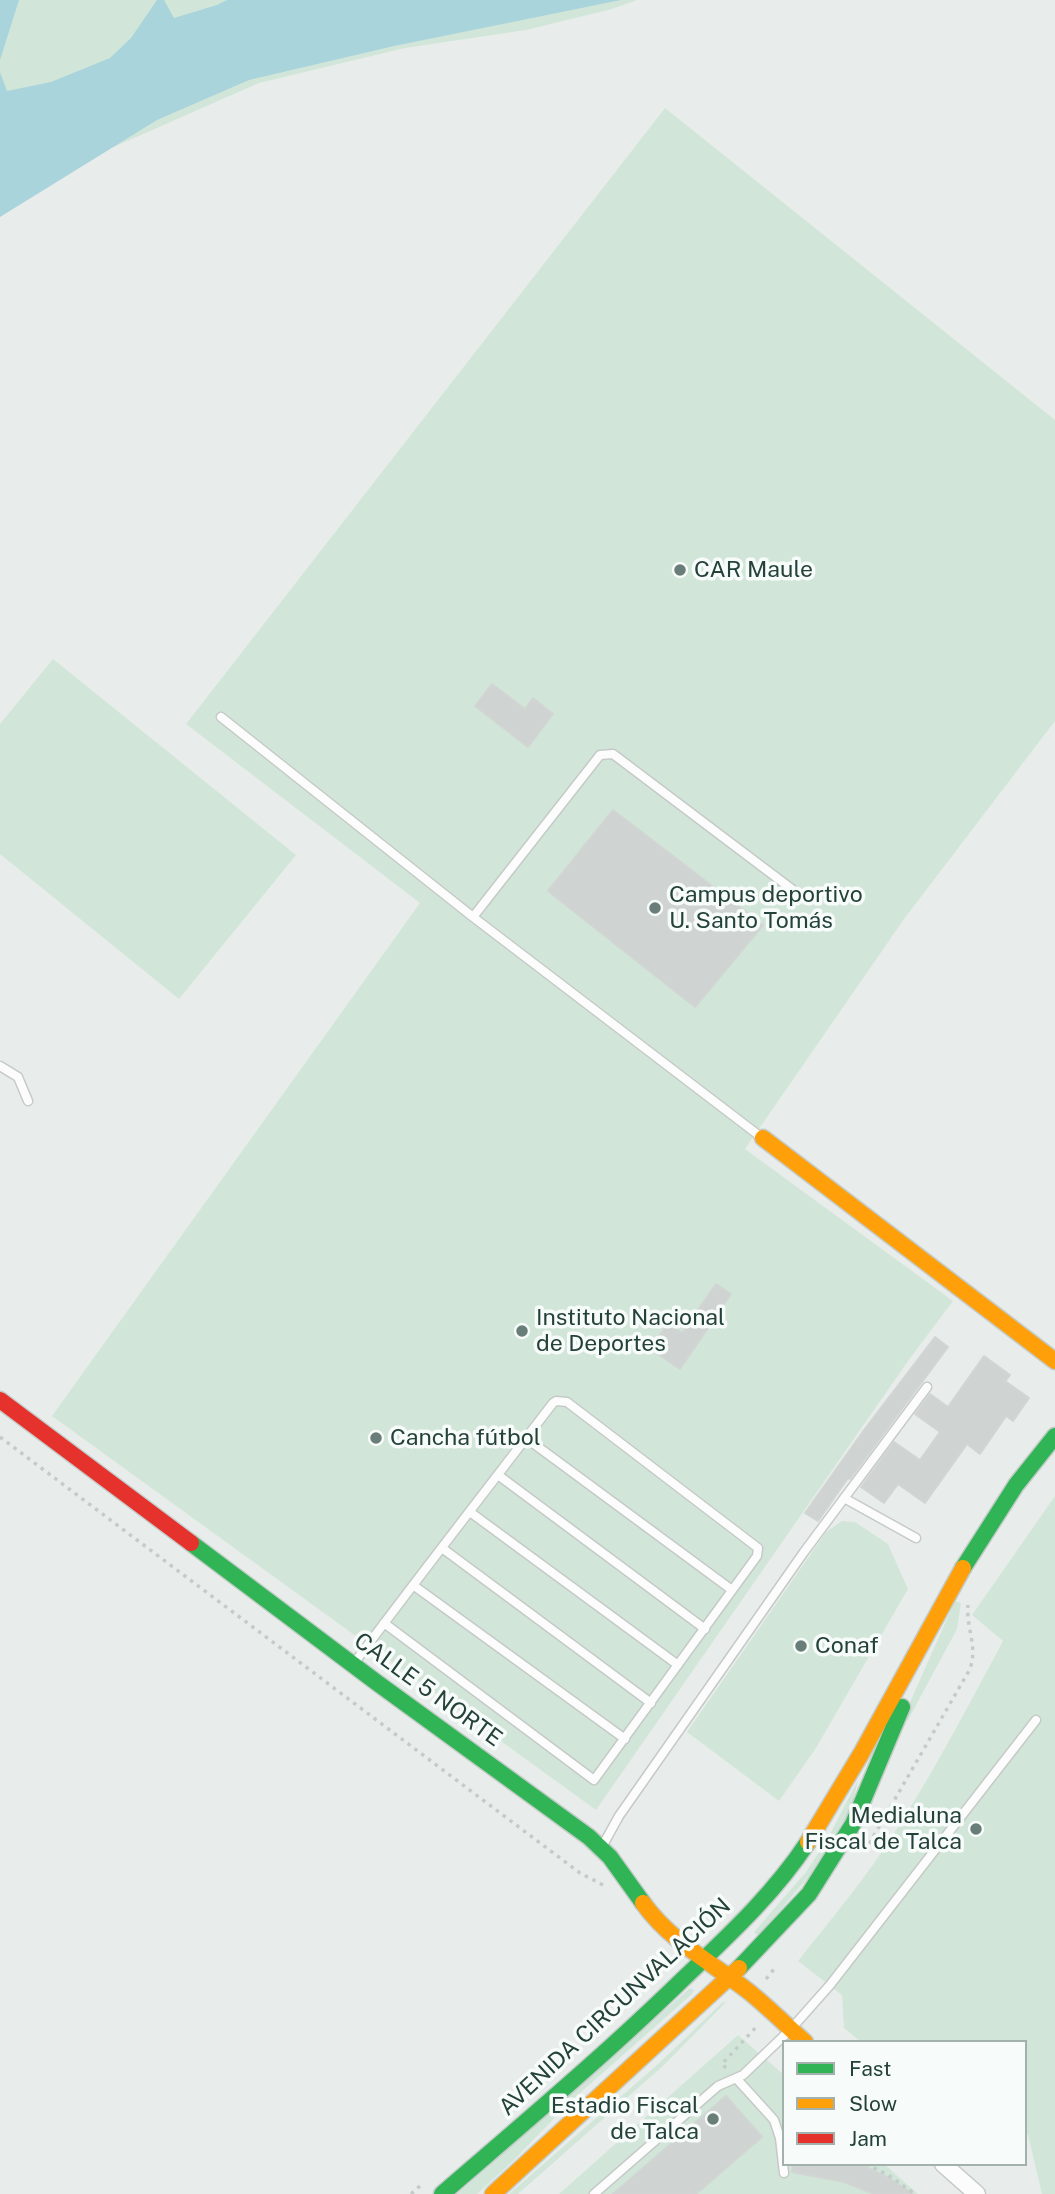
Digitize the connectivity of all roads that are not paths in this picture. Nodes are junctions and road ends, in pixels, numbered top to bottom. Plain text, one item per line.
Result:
1 (221, 718) dead end
2 (793, 890) dead end
3 (473, 918) junction
4 (0, 1066) edge
5 (28, 1101) dead end
6 (763, 1138) joint
7 (1055, 1361) edge
8 (927, 1387) dead end
9 (0, 1400) edge
10 (1055, 1436) edge
11 (526, 1438) junction
12 (498, 1475) junction
13 (844, 1498) junction
14 (470, 1512) junction
15 (916, 1538) dead end
16 (442, 1548) junction
17 (414, 1585) junction
18 (732, 1590) junction
19 (384, 1623) junction
20 (933, 1623) junction
21 (705, 1629) junction
22 (353, 1664) junction
23 (678, 1665) junction
24 (651, 1703) junction
25 (1036, 1720) dead end
26 (625, 1739) junction
27 (601, 1848) junction
28 (704, 1960) junction
29 (728, 1978) junction
30 (791, 2029) junction
31 (803, 2040) edge
32 (736, 2078) junction
33 (782, 2156) edge
34 (783, 2166) edge
35 (945, 2166) edge
36 (784, 2173) dead end
37 (442, 2194) edge
38 (493, 2194) edge
39 (594, 2194) edge
40 (977, 2194) edge

1 - 3 lane
2 - 3 lane
3 - 6 lane
4 - 5 lane
6 - 7 main road
8 - 13 lane
9 - 22 main road, CALLE 5 NORTE
10 - 20 main road, AVENIDA CIRCUNVALACIÓN
11 - 12 lane
11 - 18 lane
11 - 18 lane
12 - 14 lane
12 - 21 lane
13 - 15 lane
13 - 27 lane
14 - 16 lane
14 - 23 lane
16 - 17 lane
16 - 24 lane
17 - 19 lane
17 - 26 lane
18 - 21 lane
19 - 22 lane
19 - 26 lane
20 - 28 main road, AVENIDA CIRCUNVALACIÓN
20 - 29 main road, AVENIDA CIRCUNVALACIÓN
21 - 23 lane
22 - 27 main road, CALLE 5 NORTE
23 - 24 lane
24 - 26 lane
25 - 30 lane
27 - 28 main road, CALLE 5 NORTE
28 - 29 main road, CALLE 5 NORTE
28 - 37 main road, AVENIDA CIRCUNVALACIÓN
29 - 30 main road, CALLE 5 NORTE
29 - 38 main road, AVENIDA CIRCUNVALACIÓN
30 - 31 main road, CALLE 5 NORTE
30 - 32 lane
32 - 33 lane
32 - 39 lane
34 - 36 lane
35 - 40 street

